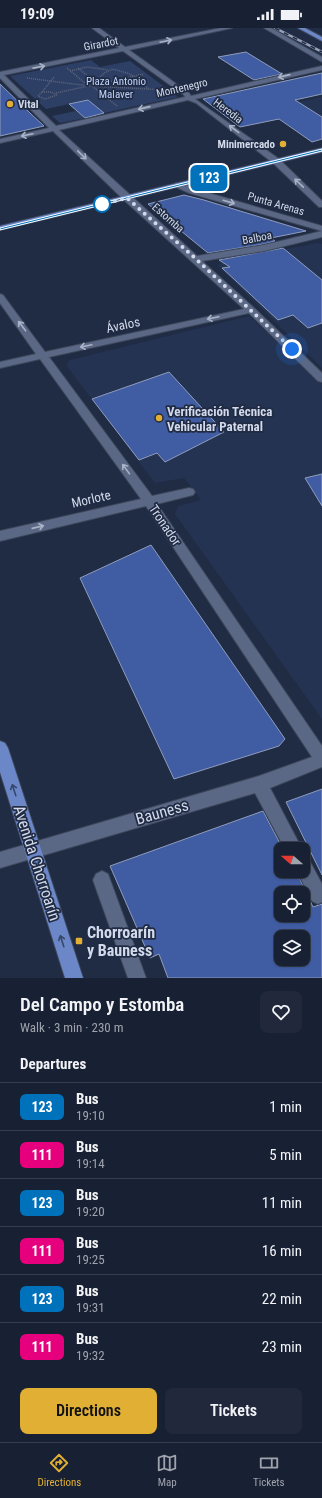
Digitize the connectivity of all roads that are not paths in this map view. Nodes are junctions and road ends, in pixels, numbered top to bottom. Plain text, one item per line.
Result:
1 (95, 28) edge
2 (229, 28) edge
3 (266, 28) edge
4 (301, 28) edge
5 (321, 38) edge
6 (124, 50) junction
7 (322, 60) edge
8 (322, 68) edge
9 (0, 74) edge
10 (186, 95) junction
11 (54, 128) junction
12 (0, 141) edge
13 (321, 151) edge
14 (276, 161) junction
15 (179, 185) junction
16 (127, 198) junction
17 (322, 206) edge
18 (0, 228) edge
19 (322, 229) edge
20 (322, 234) edge
21 (196, 259) junction
22 (0, 297) edge
23 (252, 310) junction
24 (44, 355) junction
25 (0, 365) edge
26 (322, 379) edge
27 (189, 492) dead end
28 (149, 501) junction
29 (0, 536) edge
30 (0, 748) edge
31 (322, 759) edge
32 (259, 784) junction
33 (290, 842) edge
34 (33, 849) junction
35 (0, 860) edge
36 (309, 878) edge
37 (102, 880) dead end
38 (322, 893) edge
39 (74, 978) edge
40 (137, 978) edge

1 - 6 street, Heredia
6 -> 2 street, Girardot
3 - 7 street
4 - 5 main road
9 -> 6 street, Girardot
6 - 10 street, Heredia
8 -> 10 street, Montenegro
9 - 11 street, Estomba
10 -> 11 street, Montenegro
14 -> 10 street, Heredia
11 -> 12 street, Montenegro
11 -> 16 street, Estomba
13 - 14 main road
14 - 15 main road
17 -> 14 street, Heredia
15 - 16 main road
15 -> 19 street, Punta Arenas
16 - 18 main road
16 - 21 street, Estomba
20 - 21 street, Balboa
21 - 23 street, Estomba
24 -> 22 street, Tronador
23 -> 24 street, Ávalos
23 - 26 street, Estomba
24 - 25 street, Ávalos
28 -> 24 street, Tronador
27 - 28 street, Morlote
29 -> 28 street, Morlote
28 - 31 street, Tronador
34 -> 30 main road, Avenida Chorroarín
31 - 32 street, Bauness
32 - 33 street
32 - 34 street, Bauness
34 - 35 street, Bauness
39 -> 34 main road, Avenida Chorroarín
36 - 38 street
37 - 40 street

